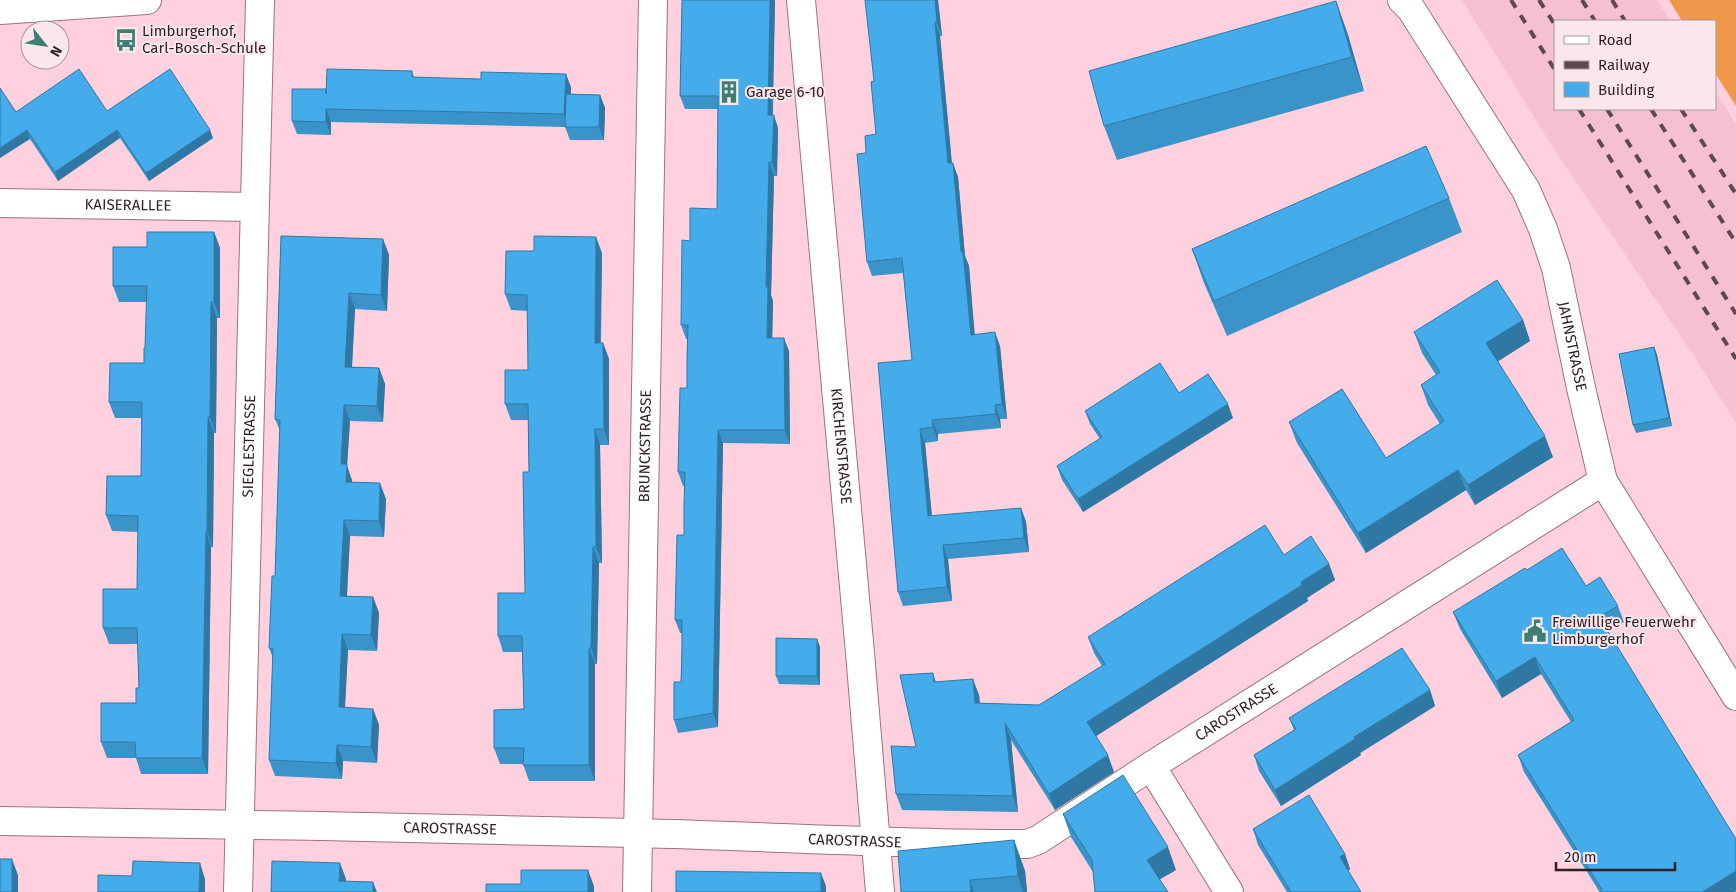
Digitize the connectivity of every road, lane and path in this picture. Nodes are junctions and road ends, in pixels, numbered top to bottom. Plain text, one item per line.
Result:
1 (147, 0) edge
2 (260, 0) edge
3 (653, 0) edge
4 (801, 0) edge
5 (1402, 0) edge
6 (0, 10) edge
7 (0, 203) edge
8 (254, 207) junction
9 (1604, 481) junction
10 (1736, 696) edge
11 (1151, 766) junction
12 (0, 821) edge
13 (240, 824) junction
14 (638, 833) junction
15 (875, 842) junction
16 (238, 892) edge
17 (637, 892) edge
18 (880, 892) edge
19 (1229, 892) edge

1 - 6 street
2 - 8 street, SIEGLESTRASSE
3 - 14 street, BRUNCKSTRASSE
4 - 15 street, KIRCHENSTRASSE
5 - 9 street, JAHNSTRASSE
7 - 8 street, KAISERALLEE
8 - 13 street, SIEGLESTRASSE
9 - 10 street, JAHNSTRASSE
9 - 11 street, CAROSTRASSE
11 - 15 street, CAROSTRASSE
11 - 19 street
12 - 13 street, CAROSTRASSE
13 - 14 street, CAROSTRASSE
13 - 16 street, SIEGLESTRASSE
14 - 15 street, CAROSTRASSE
14 - 17 street, BRUNCKSTRASSE
15 - 18 street, KIRCHENSTRASSE

